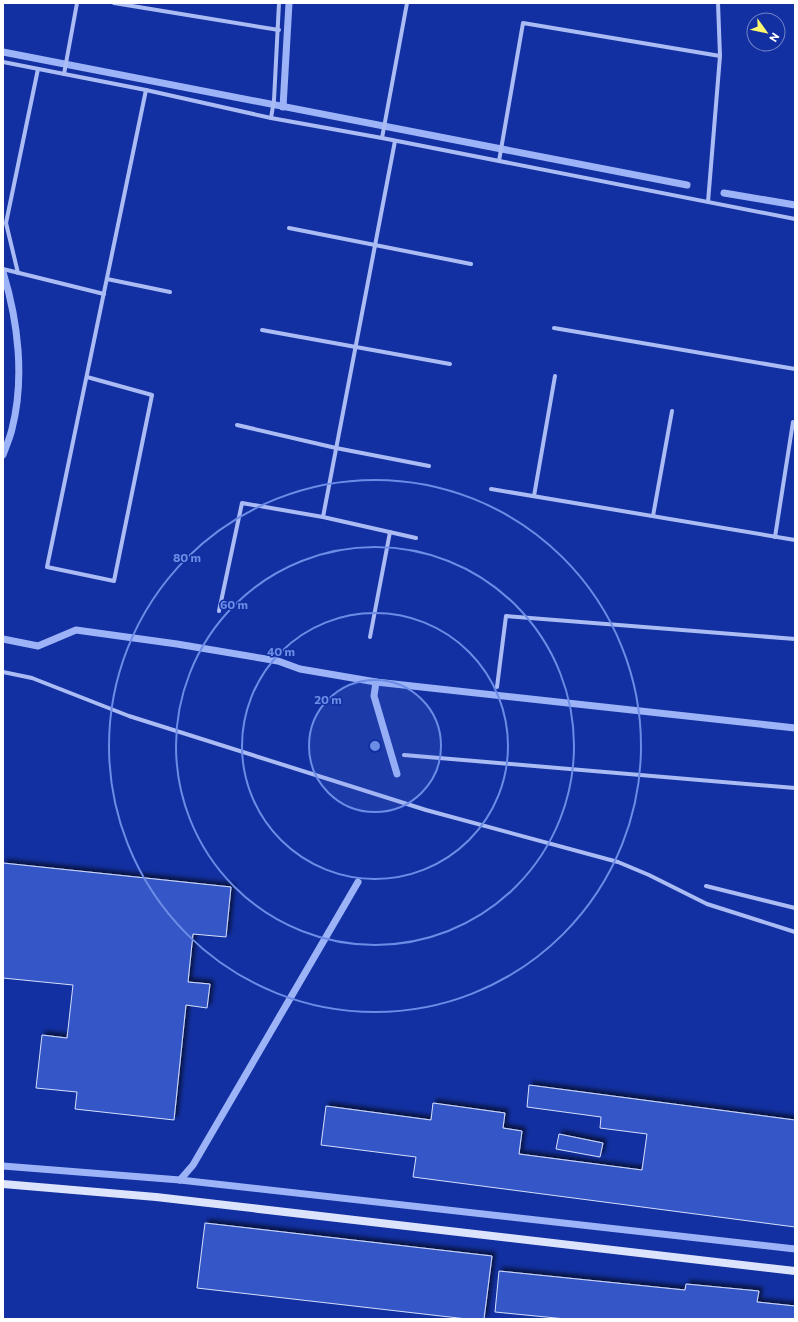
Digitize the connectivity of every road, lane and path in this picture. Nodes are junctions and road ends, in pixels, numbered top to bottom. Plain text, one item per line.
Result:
1 (77, 3) edge
2 (114, 3) edge
3 (280, 3) edge
4 (407, 3) edge
5 (718, 3) edge
6 (279, 30) junction
7 (720, 56) junction
8 (3, 62) edge
9 (38, 69) junction
10 (64, 74) junction
11 (146, 90) junction
12 (271, 118) junction
13 (382, 138) junction
14 (395, 141) junction
15 (499, 161) junction
16 (708, 202) junction
17 (795, 219) edge
18 (289, 228) dead end
19 (375, 245) junction
20 (471, 264) dead end
21 (3, 269) edge
22 (18, 273) junction
23 (107, 279) junction
24 (170, 292) dead end
25 (104, 294) junction
26 (554, 328) dead end
27 (262, 330) dead end
28 (356, 347) junction
29 (450, 364) dead end
30 (795, 369) edge
31 (555, 376) dead end
32 (87, 377) junction
33 (672, 411) dead end
34 (793, 422) dead end
35 (237, 425) dead end
36 (336, 448) junction
37 (429, 466) dead end
38 (491, 489) dead end
39 (534, 496) junction
40 (653, 516) junction
41 (323, 517) junction
42 (390, 532) junction
43 (775, 537) junction
44 (416, 538) dead end
45 (795, 540) edge
46 (219, 611) dead end
47 (370, 637) dead end
48 (795, 639) edge
49 (3, 672) edge
50 (497, 688) dead end
51 (404, 755) dead end
52 (795, 788) edge
53 (706, 886) dead end
54 (795, 908) edge
55 (795, 932) edge
56 (3, 1184) edge
57 (795, 1271) edge

1 - 10 street
2 - 6 street
3 - 6 street
4 - 13 street
5 - 7 street
6 - 12 street
7 - 15 street
7 - 16 street
8 - 9 street
9 - 10 street
9 - 22 street
10 - 11 street
11 - 12 street
11 - 23 street
12 - 13 street
13 - 14 street
14 - 15 street
14 - 19 street
15 - 16 street
16 - 17 street
18 - 19 street
19 - 20 street
19 - 28 street
21 - 22 street
22 - 25 street
23 - 24 street
23 - 25 street
25 - 32 street
26 - 30 street
27 - 28 street
28 - 29 street
28 - 36 street
31 - 39 street
32 - 32 street
33 - 40 street
34 - 43 street
35 - 36 street
36 - 37 street
36 - 41 street
38 - 39 street
39 - 40 street
40 - 43 street
41 - 42 street
41 - 46 street
42 - 44 street
42 - 47 street
43 - 45 street
48 - 50 street
49 - 55 street
51 - 52 street
53 - 54 street
56 - 57 street

